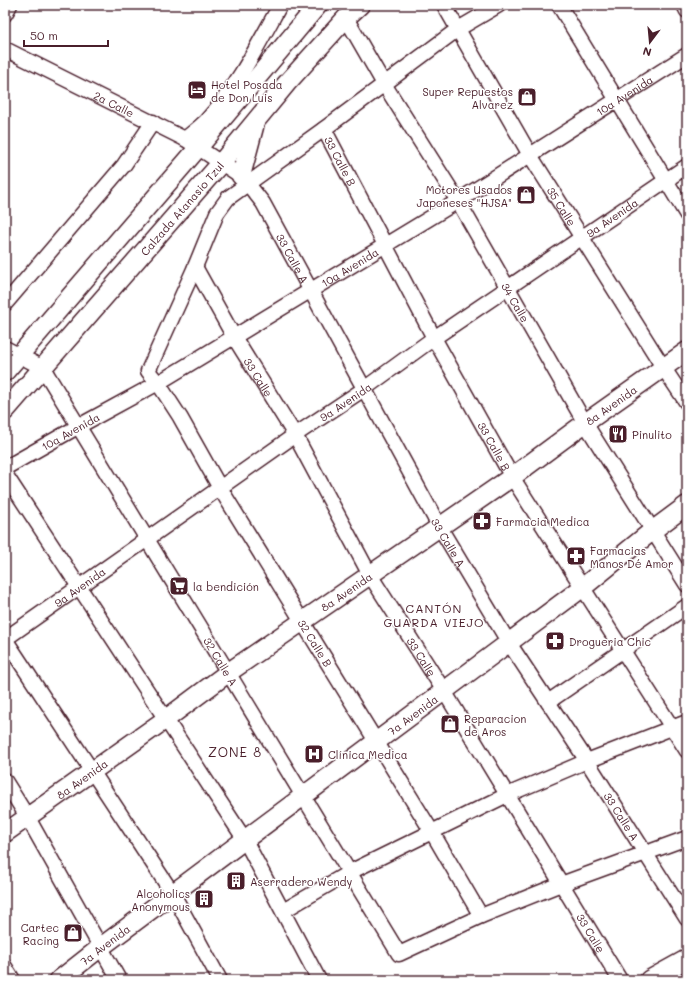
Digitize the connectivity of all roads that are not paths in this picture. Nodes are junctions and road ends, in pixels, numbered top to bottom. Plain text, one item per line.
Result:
1 (10, 5) edge
2 (280, 5) edge
3 (318, 5) edge
4 (360, 5) edge
5 (444, 5) edge
6 (499, 5) edge
7 (559, 5) edge
8 (684, 5) edge
9 (687, 11) edge
10 (5, 14) edge
11 (346, 18) junction
12 (458, 29) junction
13 (5, 49) edge
14 (687, 55) edge
15 (384, 84) junction
16 (616, 100) junction
17 (257, 119) junction
18 (153, 122) junction
19 (324, 129) junction
20 (192, 144) junction
21 (530, 155) junction
22 (221, 163) junction
23 (687, 166) edge
24 (244, 180) junction
25 (666, 181) junction
26 (458, 202) junction
27 (687, 215) edge
28 (581, 238) junction
29 (384, 246) junction
30 (195, 267) junction
31 (507, 287) junction
32 (310, 291) junction
33 (5, 304) edge
34 (234, 337) junction
35 (434, 338) junction
36 (687, 351) edge
37 (12, 352) edge
38 (43, 368) junction
39 (663, 368) junction
40 (5, 372) edge
41 (158, 383) junction
42 (364, 389) junction
43 (687, 403) edge
44 (5, 411) edge
45 (584, 423) junction
46 (79, 426) junction
47 (295, 435) junction
48 (5, 468) edge
49 (5, 474) edge
50 (512, 477) junction
51 (220, 488) junction
52 (687, 505) edge
53 (439, 526) junction
54 (652, 531) junction
55 (148, 539) junction
56 (370, 575) junction
57 (687, 586) edge
58 (79, 587) junction
59 (582, 588) junction
60 (687, 606) edge
61 (301, 621) junction
62 (5, 639) edge
63 (509, 643) junction
64 (624, 651) junction
65 (229, 672) junction
66 (444, 691) junction
67 (548, 702) junction
68 (166, 719) junction
69 (687, 722) edge
70 (672, 727) junction
71 (376, 742) junction
72 (687, 751) edge
73 (587, 762) junction
74 (92, 772) junction
75 (5, 781) edge
76 (507, 795) junction
77 (304, 796) junction
78 (28, 818) junction
79 (432, 832) junction
80 (5, 833) edge
81 (687, 838) edge
82 (245, 840) junction
83 (646, 853) junction
84 (350, 872) junction
85 (561, 884) junction
86 (173, 894) junction
87 (283, 911) junction
88 (481, 916) junction
89 (687, 919) edge
90 (101, 947) junction
91 (687, 959) edge
92 (5, 967) edge
93 (13, 980) edge
94 (59, 980) edge
95 (119, 980) edge
96 (220, 980) edge
97 (319, 980) edge
98 (620, 980) edge
99 (649, 980) edge

1 - 10 street
2 - 20 street
3 - 20 main road
4 - 11 main road, Calzada Atanasio Tzul
5 - 12 street, 35 Calle
6 - 12 street
7 - 16 street
8 - 9 street
11 - 15 street, 34 Calle
11 - 17 main road, Calzada Atanasio Tzul
12 - 15 street
12 - 21 street, 35 Calle
13 - 18 street, 2a Calle
14 - 16 street, 10a Avenida
15 - 19 street
15 - 26 street, 34 Calle
16 - 21 street, 10a Avenida
16 - 25 street
17 - 22 main road, Calzada Atanasio Tzul
17 - 24 main road
18 - 20 street, 2a Calle
18 - 33 street
19 - 24 street
19 - 29 street, 33 Calle B
20 - 22 street, 2a Calle
20 - 37 main road
21 - 26 street, 10a Avenida
21 - 28 street, 35 Calle
22 - 24 street, 33 Calle A
22 - 38 main road, Calzada Atanasio Tzul
23 - 25 street, 9a Avenida
24 - 30 street
24 - 32 street, 33 Calle A
25 - 27 street
25 - 28 street, 9a Avenida
26 - 29 street, 10a Avenida
26 - 31 street, 34 Calle
28 - 31 street, 9a Avenida
28 - 39 street, 35 Calle
29 - 32 street, 10a Avenida
29 - 35 street, 33 Calle B
30 - 34 street, 33 Calle
30 - 41 street, 32 Calle B
31 - 35 street, 9a Avenida
31 - 45 street, 34 Calle
32 - 34 street, 10a Avenida
32 - 42 street, 33 Calle A
34 - 41 street, 10a Avenida
34 - 47 street, 33 Calle
35 - 42 street, 9a Avenida
35 - 50 street, 33 Calle B
36 - 39 main road, 8a Avenida
37 - 38 street
37 - 40 main road
38 - 44 main road, Calzada Atanasio Tzul
38 - 46 street, 32 Calle A
39 - 43 street, 35 Calle
39 - 45 main road, 8a Avenida
41 - 46 street, 10a Avenida
41 - 51 street, 32 Calle B
42 - 47 street, 9a Avenida
42 - 53 street, 33 Calle A
45 - 50 main road, 8a Avenida
45 - 54 street, 34 Calle
46 - 48 street, 10a Avenida
46 - 55 street, 32 Calle A
47 - 51 street, 9a Avenida
47 - 56 street, 33 Calle
49 - 58 street
50 - 53 main road, 8a Avenida
50 - 59 street, 33 Calle B
51 - 55 street, 9a Avenida
51 - 61 street, 32 Calle B
52 - 54 main road, 7a Avenida
53 - 56 main road, 8a Avenida
53 - 63 street, 33 Calle A
54 - 57 street, 34 Calle
54 - 59 main road, 7a Avenida
55 - 58 street, 9a Avenida
55 - 65 street, 32 Calle A
56 - 61 main road, 8a Avenida
56 - 66 street, 33 Calle
58 - 62 street, 9a Avenida
58 - 68 street
59 - 63 main road, 7a Avenida
59 - 64 street, 33 Calle B
60 - 64 street
61 - 65 main road, 8a Avenida
61 - 71 street, 32 Calle B
62 - 74 street
63 - 66 main road, 7a Avenida
63 - 67 street, 33 Calle A
64 - 67 street
64 - 70 street, 33 Calle B
65 - 68 main road, 8a Avenida
65 - 77 street, 32 Calle A
66 - 71 main road, 7a Avenida
66 - 76 street, 33 Calle
67 - 73 street, 33 Calle A
68 - 74 main road, 8a Avenida
68 - 82 street
69 - 70 street
70 - 72 street, 33 Calle B
70 - 73 street
71 - 77 main road, 7a Avenida
71 - 79 street, 32 Calle B
73 - 76 street
73 - 83 street, 33 Calle A
74 - 78 main road, 8a Avenida
74 - 86 street
75 - 78 street
76 - 79 street
76 - 85 street, 33 Calle
77 - 82 main road, 7a Avenida
77 - 84 street, 32 Calle A
78 - 80 main road, 8a Avenida
78 - 90 street
79 - 84 street
79 - 88 street, 32 Calle B
81 - 83 street
82 - 86 main road, 7a Avenida
82 - 87 street
83 - 85 street
83 - 89 street, 33 Calle A
84 - 87 street
84 - 88 street, 32 Calle A
85 - 88 street
85 - 98 street, 33 Calle
86 - 90 main road, 7a Avenida
86 - 96 street
87 - 97 street
90 - 94 main road, 7a Avenida
90 - 95 street
91 - 99 main road
92 - 93 street

